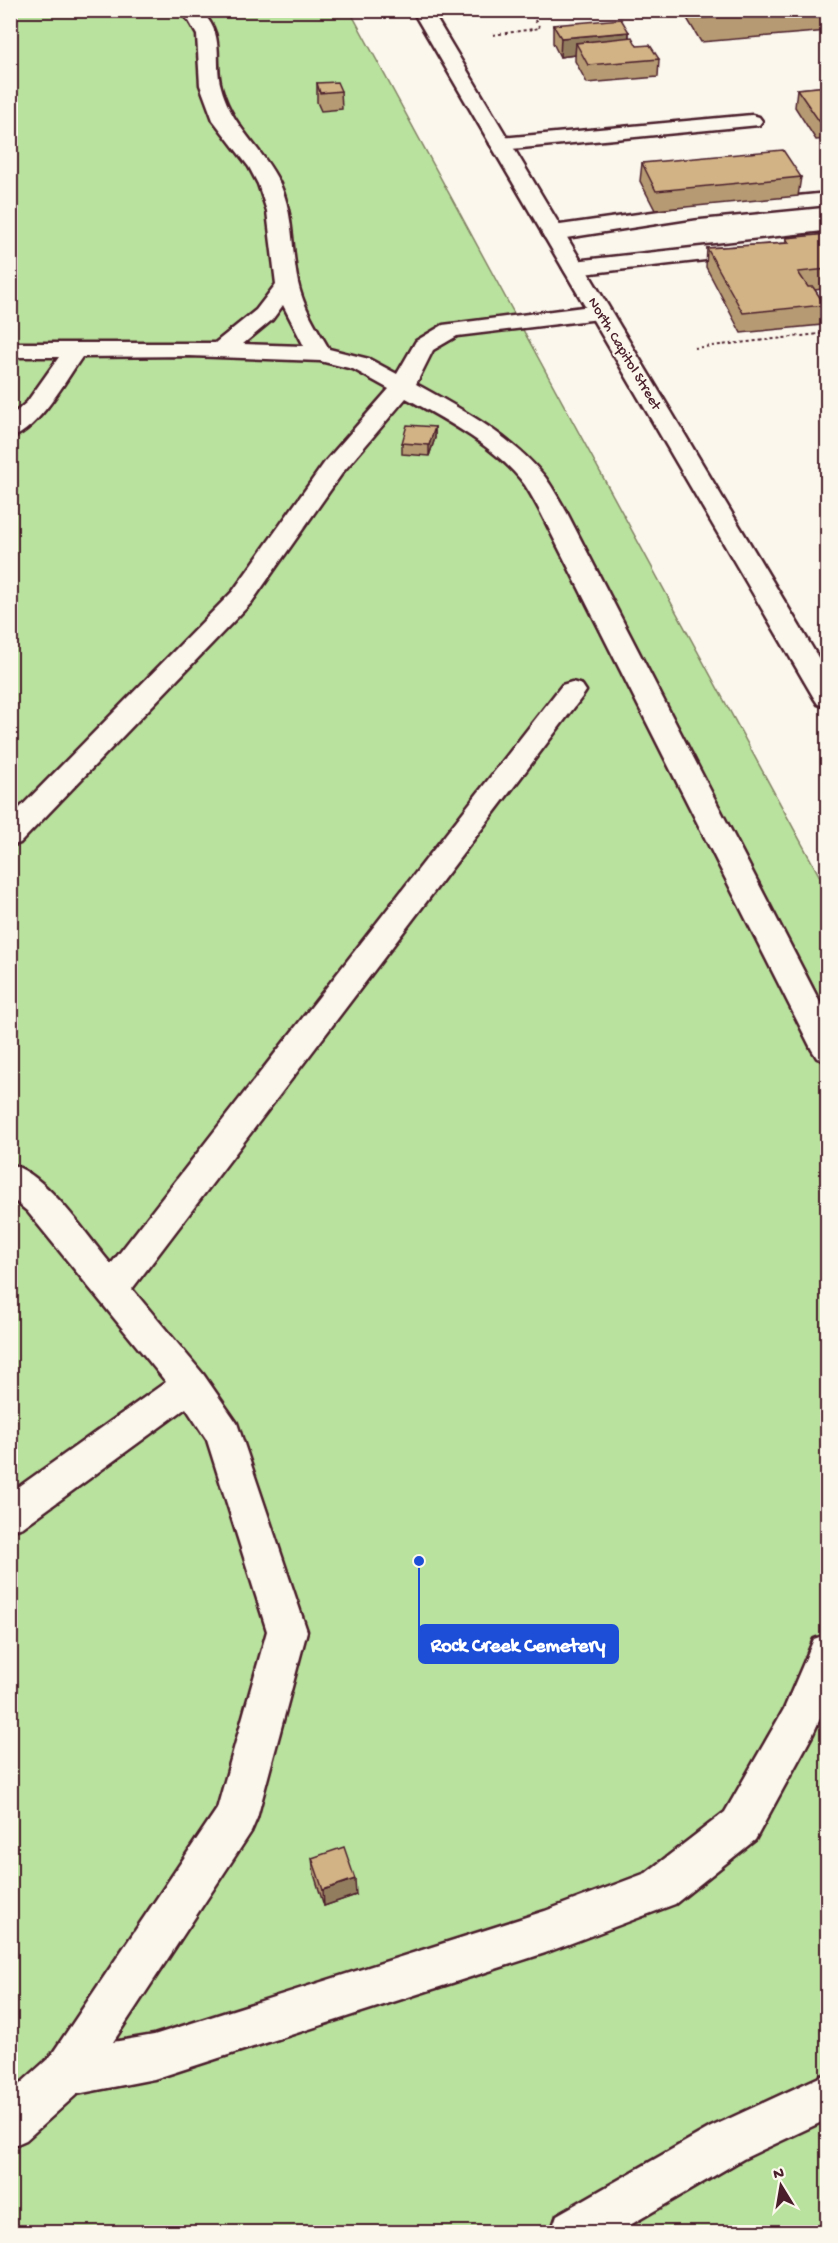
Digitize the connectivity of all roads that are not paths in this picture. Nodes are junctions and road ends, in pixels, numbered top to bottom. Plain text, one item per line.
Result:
1 (187, 10) edge
2 (421, 10) edge
3 (752, 121) dead end
4 (500, 144) junction
5 (828, 199) edge
6 (553, 233) junction
7 (828, 239) edge
8 (574, 268) junction
9 (287, 284) junction
10 (599, 312) junction
11 (76, 349) junction
12 (10, 350) edge
13 (221, 350) junction
14 (320, 354) junction
15 (402, 388) junction
16 (10, 431) edge
17 (572, 692) dead end
18 (828, 698) edge
19 (10, 836) edge
20 (828, 1050) edge
21 (10, 1177) edge
22 (111, 1290) junction
23 (190, 1385) junction
24 (10, 1515) edge
25 (828, 1652) edge
26 (66, 2073) junction
27 (828, 2095) edge
28 (10, 2124) edge
29 (574, 2232) edge

1 - 9 main road
2 - 4 main road, North Capitol Street
3 - 4 main road
4 - 6 main road, North Capitol Street
5 - 6 main road
6 - 8 main road, North Capitol Street
7 - 8 main road
8 - 10 main road, North Capitol Street
9 - 13 main road
9 - 14 main road
10 - 15 main road
10 - 18 main road, North Capitol Street
11 - 12 main road
11 - 13 main road
11 - 16 main road
13 - 14 main road
14 - 15 main road
15 - 19 main road
15 - 20 main road
17 - 22 main road
21 - 22 main road
22 - 23 main road
23 - 24 main road
23 - 26 main road
25 - 26 main road
26 - 28 main road
27 - 29 main road

